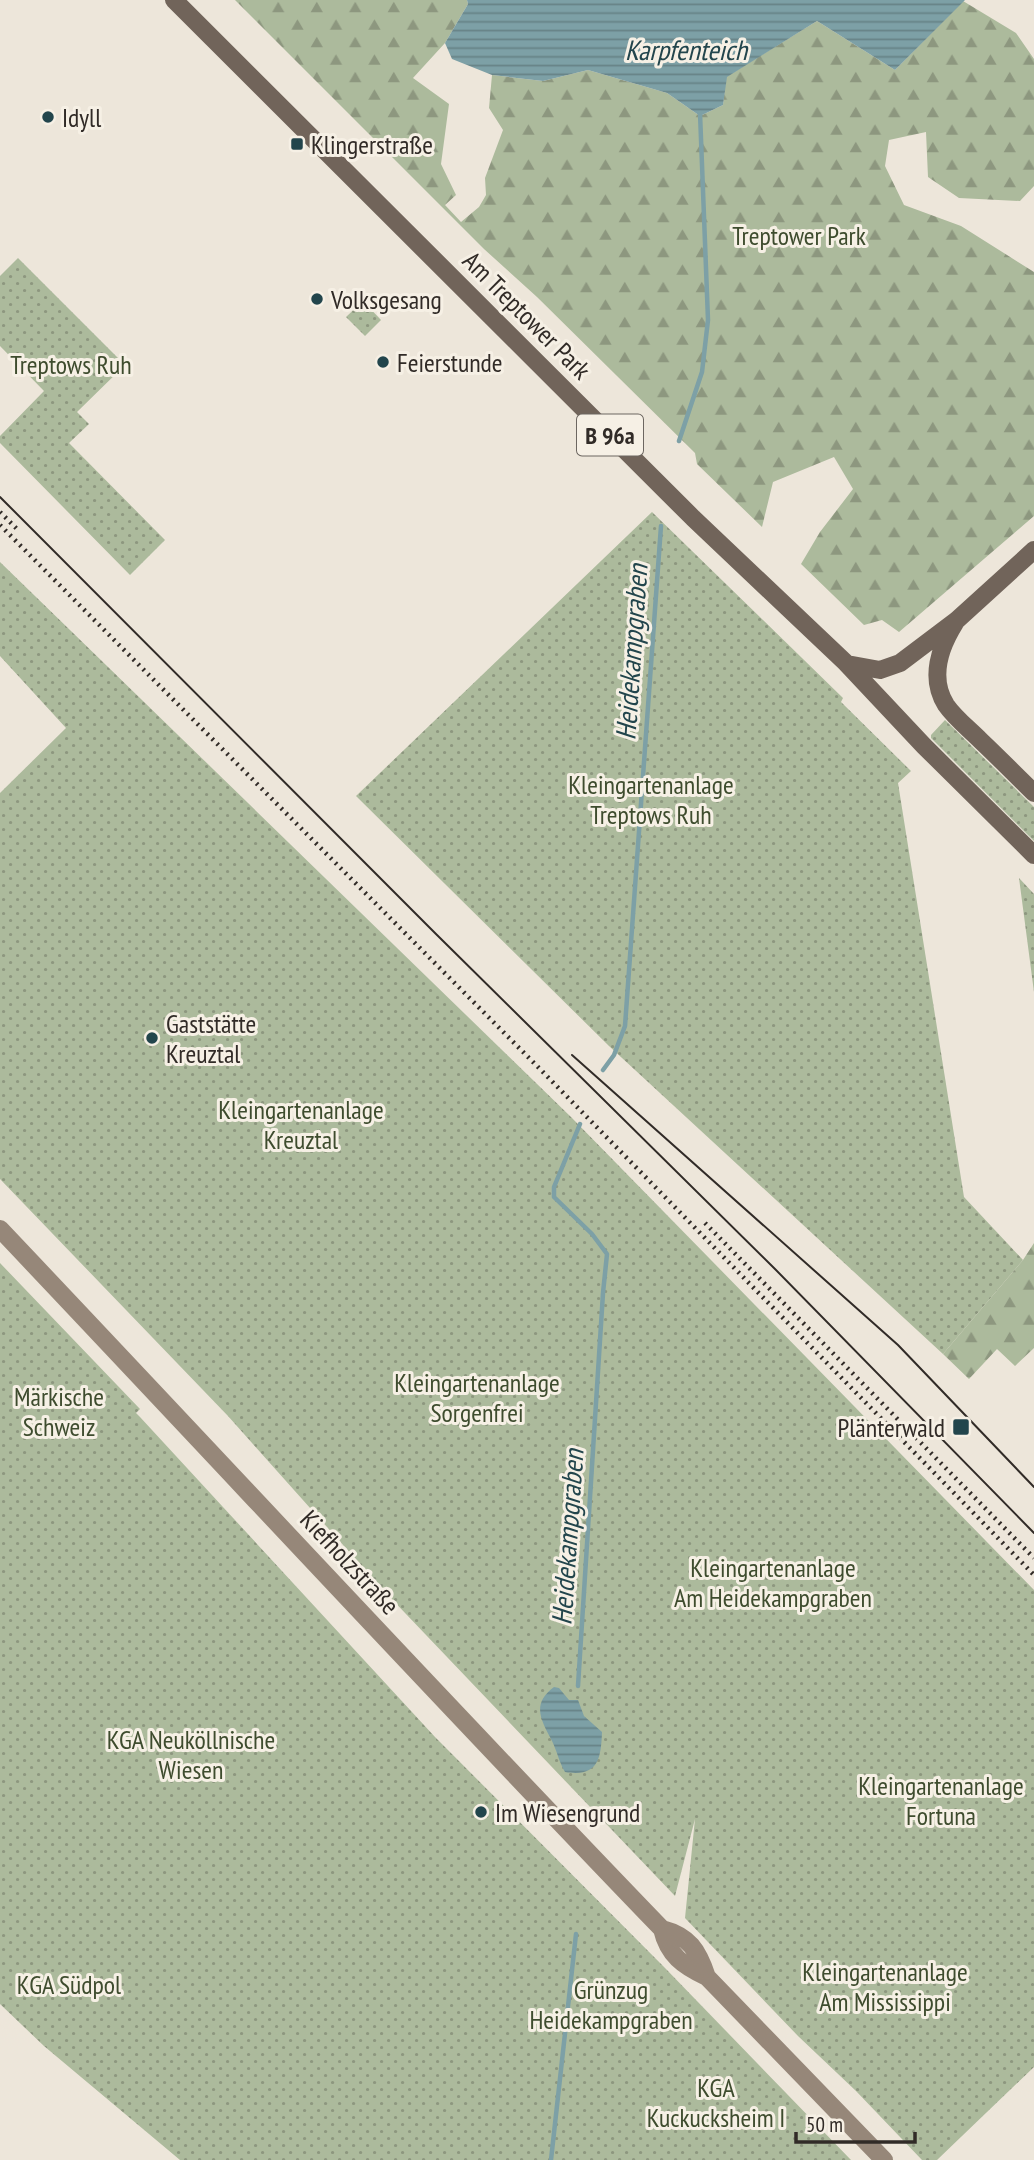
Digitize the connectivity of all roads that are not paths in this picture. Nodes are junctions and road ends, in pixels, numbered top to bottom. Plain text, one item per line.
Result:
1 (174, 0) edge
2 (1034, 550) edge
3 (957, 620) junction
4 (846, 663) junction
5 (1034, 793) edge
6 (1034, 855) edge
7 (0, 1229) edge
8 (884, 2160) edge

1 - 4 main road, Am Treptower Park / B 96a
2 - 3 main road
3 - 4 main road
3 - 5 main road
4 - 6 main road, B 96a
7 - 8 street, Kiefholzstraße

